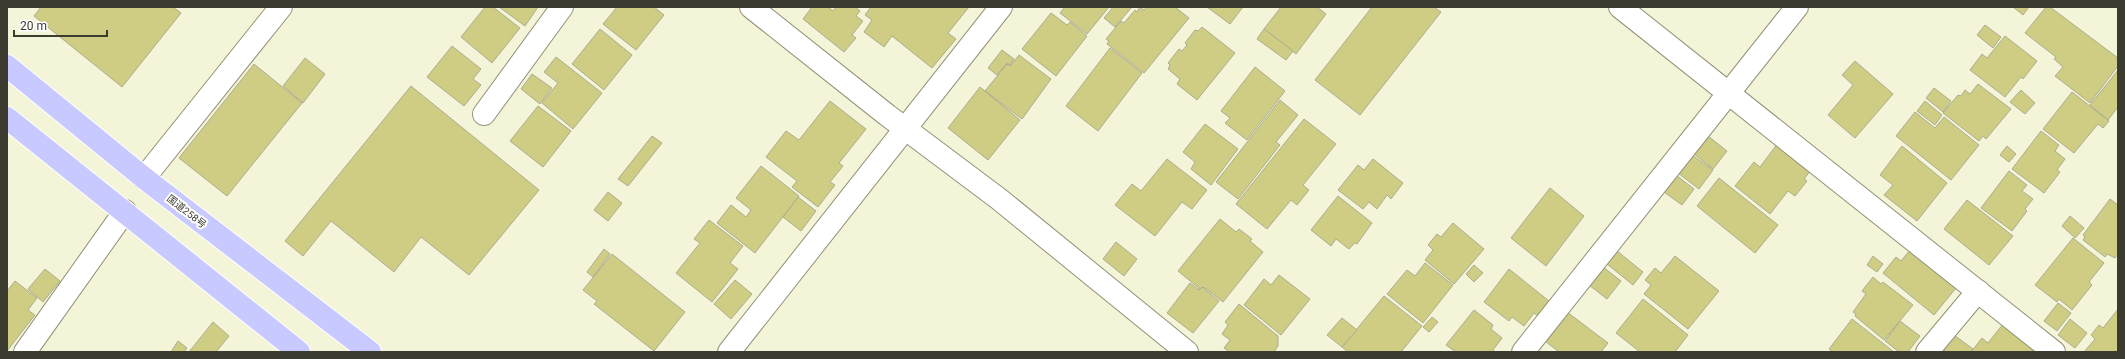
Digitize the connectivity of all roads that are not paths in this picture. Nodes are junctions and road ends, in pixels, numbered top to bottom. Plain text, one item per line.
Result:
1 (281, 7) edge
2 (562, 7) edge
3 (752, 7) edge
4 (1001, 7) edge
5 (1620, 7) edge
6 (1797, 7) edge
7 (7, 66) edge
8 (1729, 93) junction
9 (484, 114) dead end
10 (7, 118) edge
11 (904, 128) junction
12 (144, 178) junction
13 (125, 210) junction
14 (1978, 291) junction
15 (25, 352) edge
16 (299, 352) edge
17 (370, 352) edge
18 (729, 352) edge
19 (1187, 352) edge
20 (1523, 352) edge
21 (1927, 352) edge
22 (2054, 352) edge

1 - 12 street
2 - 9 street
3 - 11 street
4 - 11 street
5 - 8 street
6 - 8 street
7 - 12 highway, 国道258号
8 - 14 street
8 - 20 street
10 - 13 highway
11 - 18 street
11 - 19 street
12 - 17 highway, 国道258号
13 - 15 street
13 - 16 highway
14 - 21 street
14 - 22 street

